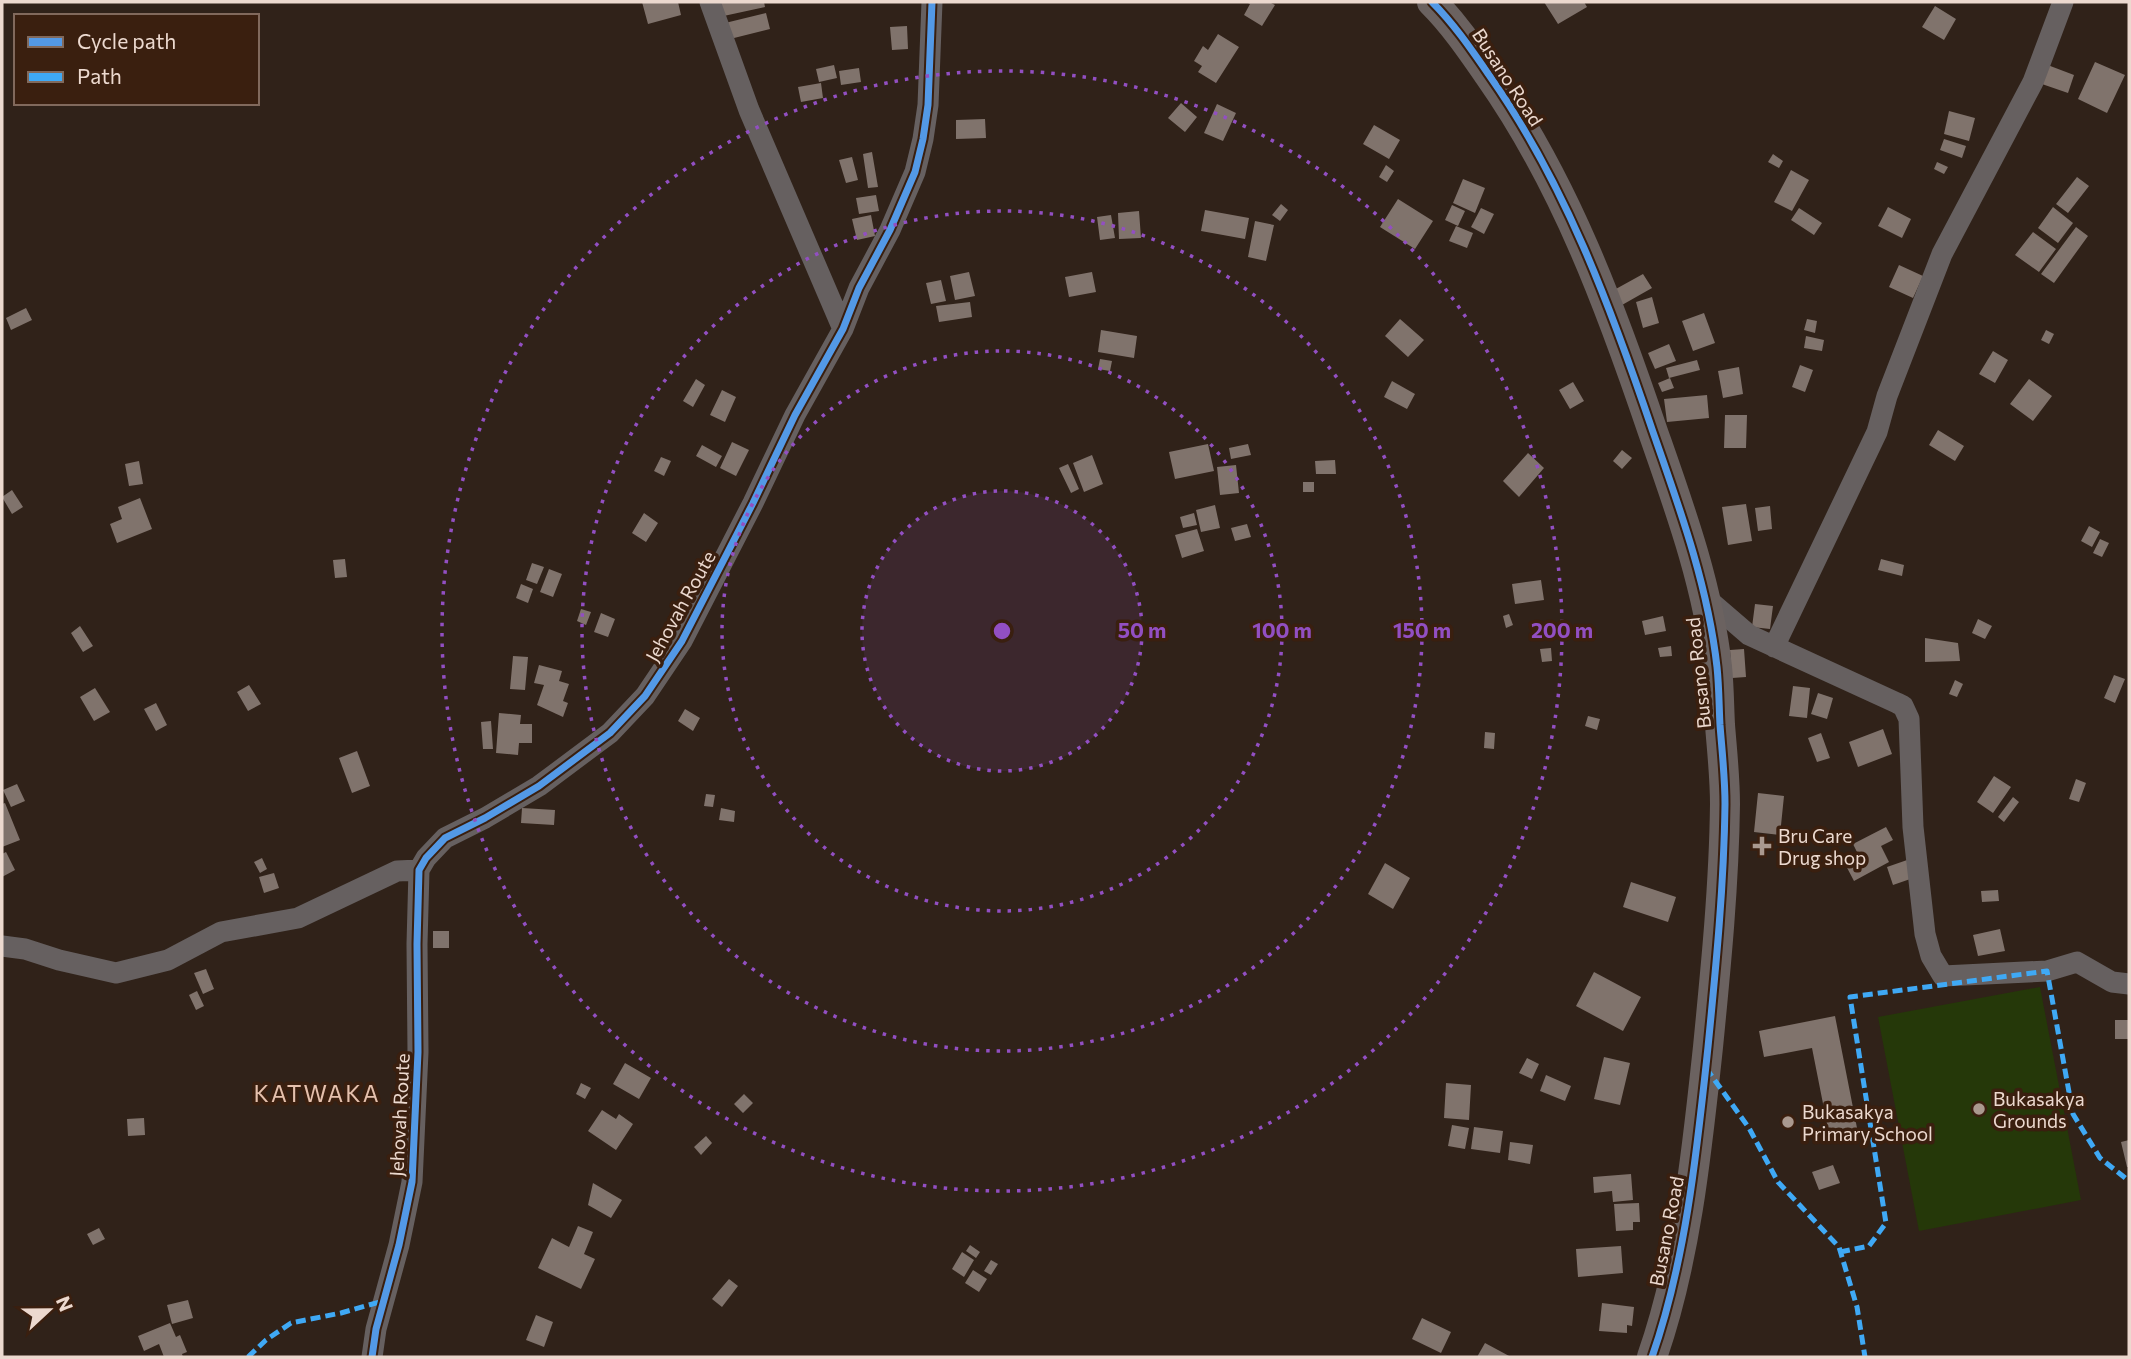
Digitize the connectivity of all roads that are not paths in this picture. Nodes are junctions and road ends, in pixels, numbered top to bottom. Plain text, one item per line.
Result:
1 (710, 2) edge
2 (932, 2) edge
3 (1432, 2) edge
4 (2063, 2) edge
5 (843, 329) junction
6 (1706, 598) junction
7 (1774, 647) junction
8 (419, 870) junction
9 (2, 946) edge
10 (2129, 984) edge
11 (372, 1357) edge
12 (1652, 1357) edge

1 - 5 street
2 - 5 street, Jehovah Route
3 - 6 street, Busano Road
4 - 7 street
5 - 8 street, Jehovah Route
6 - 7 street
6 - 12 street, Busano Road
7 - 10 street
8 - 9 street
8 - 11 street, Jehovah Route

